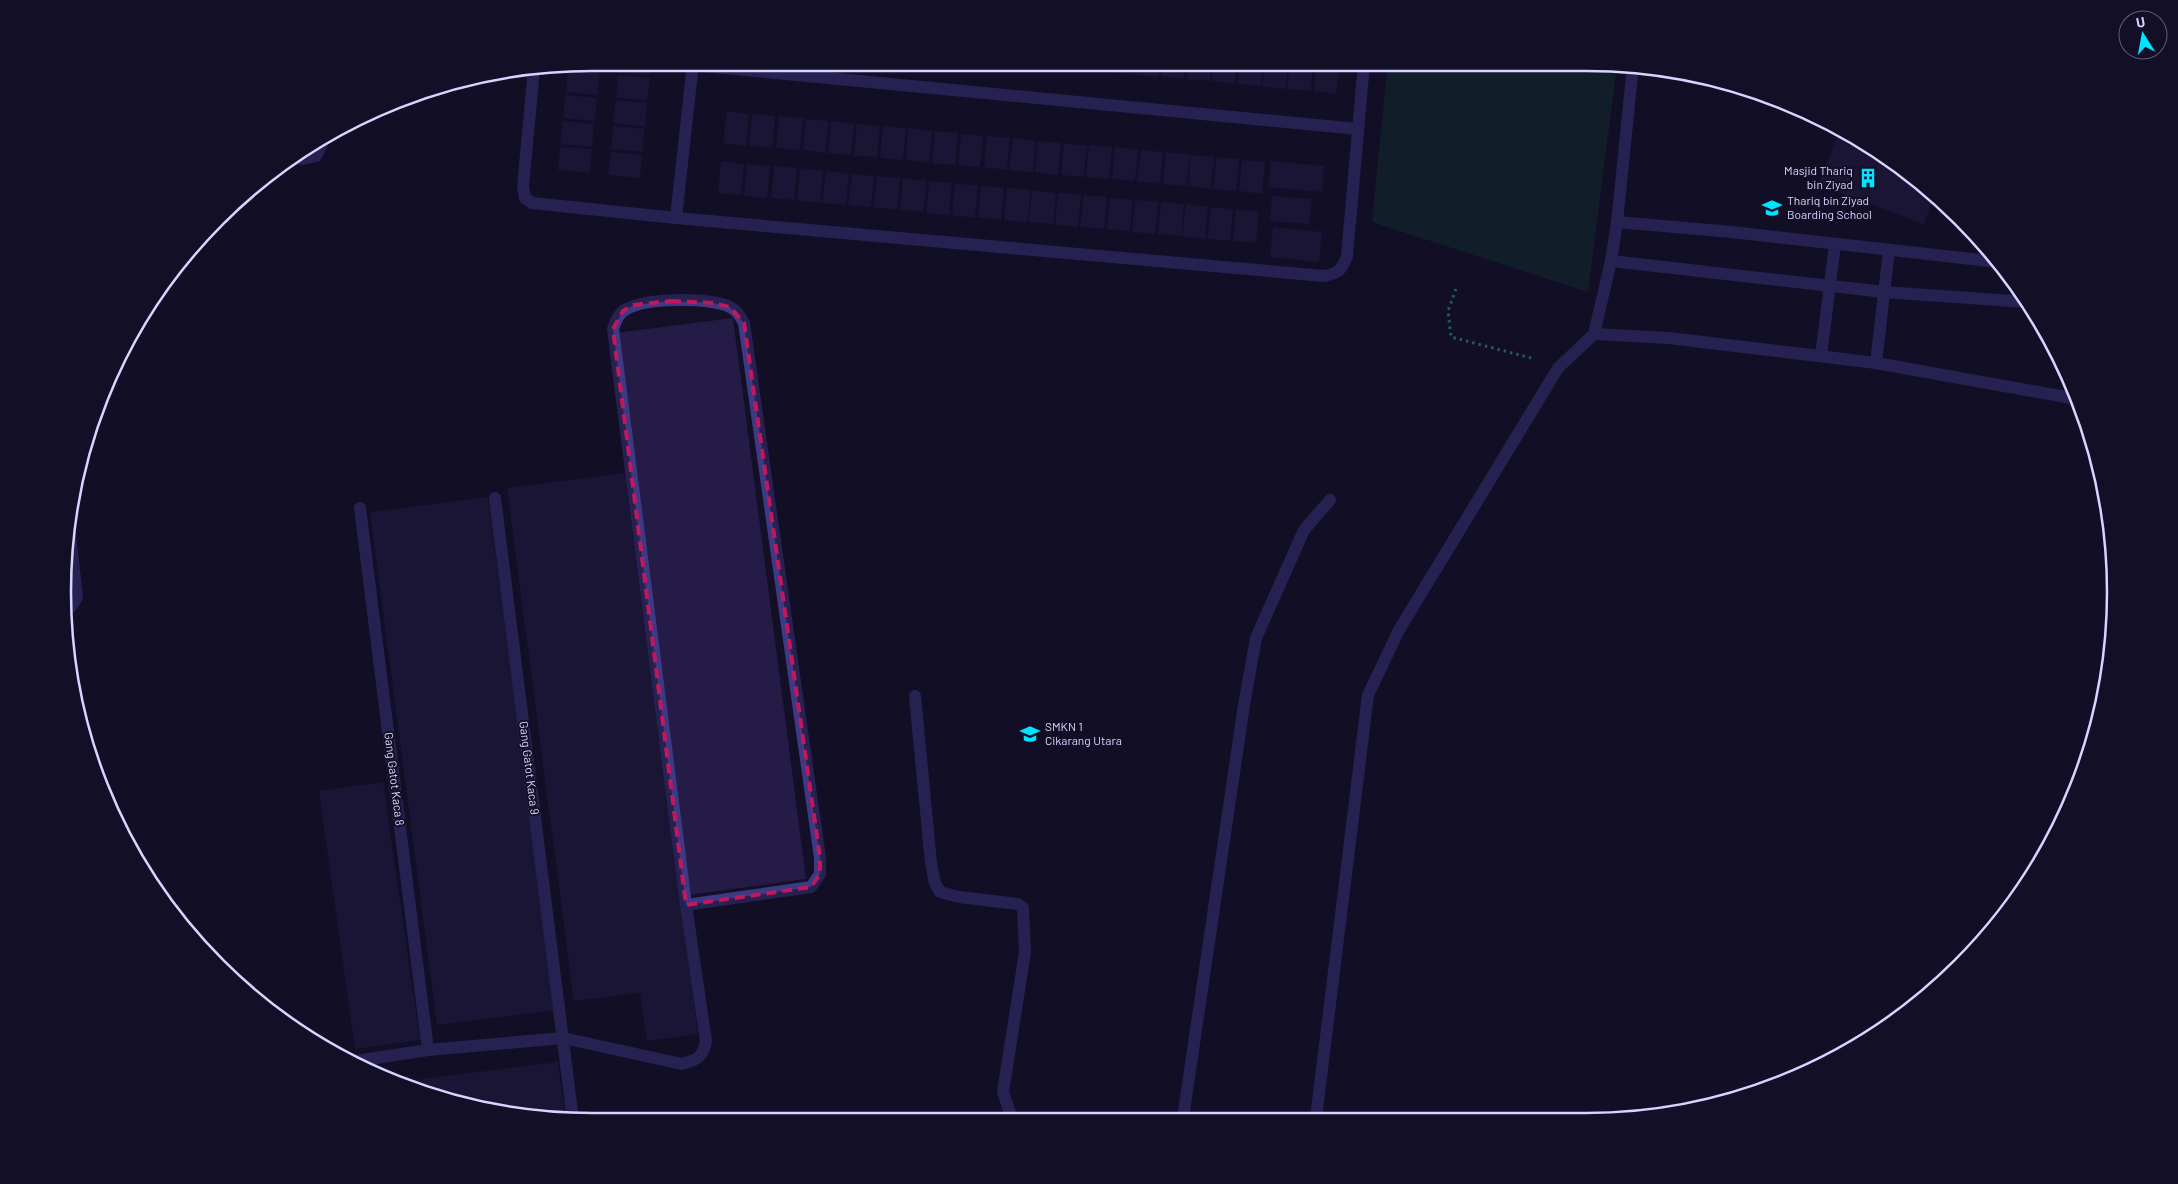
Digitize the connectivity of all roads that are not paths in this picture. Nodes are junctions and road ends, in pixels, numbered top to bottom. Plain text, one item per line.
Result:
1 (692, 71) edge
2 (765, 71) edge
3 (1363, 71) edge
4 (1632, 73) edge
5 (533, 75) edge
6 (1358, 129) junction
7 (320, 149) edge
8 (304, 159) edge
9 (676, 218) junction
10 (1617, 222) junction
11 (1836, 244) junction
12 (1889, 250) junction
13 (1988, 261) edge
14 (1611, 262) junction
15 (1831, 286) junction
16 (1884, 292) junction
17 (2018, 301) edge
18 (1594, 334) junction
19 (1821, 356) junction
20 (1876, 363) junction
21 (2069, 398) edge
22 (495, 498) dead end
23 (1330, 500) dead end
24 (360, 508) dead end
25 (72, 555) edge
26 (71, 606) edge
27 (915, 696) dead end
28 (686, 904) junction
29 (563, 1038) junction
30 (428, 1050) junction
31 (364, 1060) edge
32 (572, 1112) edge
33 (1010, 1113) edge
34 (1183, 1113) edge
35 (1317, 1113) edge

1 - 9 street
2 - 6 street
3 - 6 street
4 - 10 street
5 - 9 street
6 - 9 street
7 - 8 street
10 - 11 street
10 - 14 street
11 - 12 street
11 - 15 street
12 - 13 street
12 - 16 street
14 - 15 street
14 - 18 street
15 - 16 street
15 - 19 street
16 - 17 street
16 - 20 street
18 - 19 street
18 - 35 street
19 - 20 street
20 - 21 street
22 - 29 street, Gang Gatot Kaca 9
23 - 34 street
24 - 30 street, Gang Gatot Kaca 8
25 - 26 street
27 - 33 street
28 - 28 street
28 - 29 street
29 - 30 street
29 - 32 street, Gang Gatot Kaca 9
30 - 31 street

